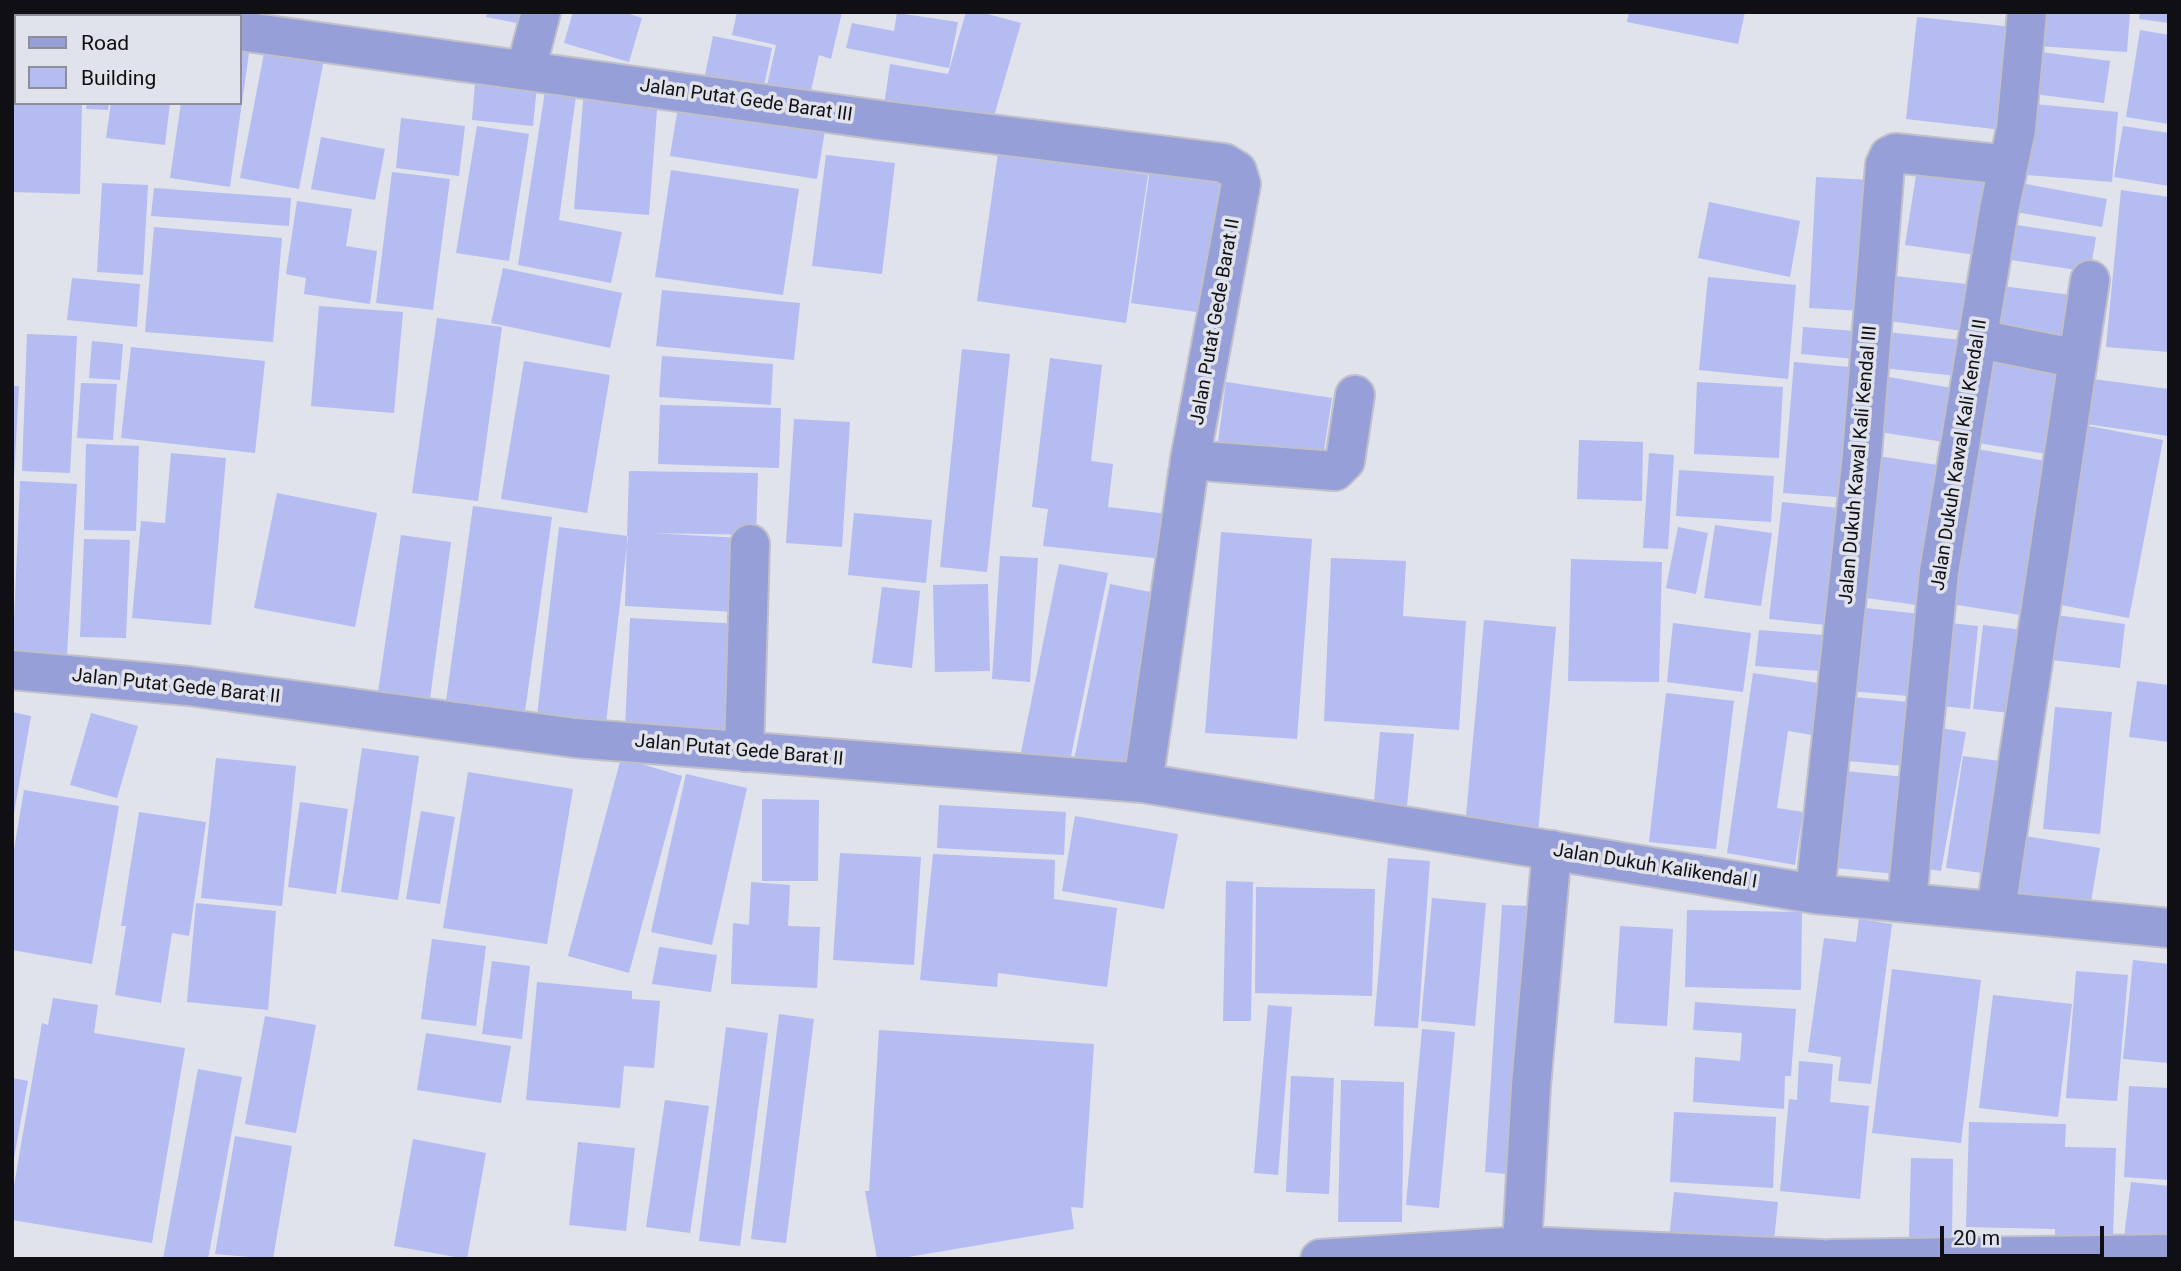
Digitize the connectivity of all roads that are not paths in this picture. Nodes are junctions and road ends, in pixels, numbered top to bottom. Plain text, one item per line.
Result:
1 (541, 12) edge
2 (2027, 12) edge
3 (303, 26) edge
4 (242, 31) edge
5 (526, 69) junction
6 (2008, 164) junction
7 (1241, 184) joint
8 (2090, 280) dead end
9 (1979, 339) junction
10 (2078, 359) junction
11 (1355, 395) dead end
12 (1190, 460) junction
13 (750, 544) dead end
14 (12, 670) edge
15 (744, 752) junction
16 (1143, 783) junction
17 (1552, 850) junction
18 (1815, 894) junction
19 (1907, 900) junction
20 (1996, 910) junction
21 (2169, 928) edge
22 (1522, 1246) junction
23 (2169, 1254) edge
24 (1320, 1259) edge
25 (1821, 1259) edge
26 (1829, 1259) edge

1 - 5 street
2 - 6 street, Jalan Dukuh Kawal Kali Kendal II
3 - 4 street, Jalan Putat Gede Barat III
3 - 5 street, Jalan Putat Gede Barat III
5 - 7 street, Jalan Putat Gede Barat III
6 - 9 street, Jalan Dukuh Kawal Kali Kendal II
6 - 18 street, Jalan Dukuh Kawal Kali Kendal III
7 - 12 street, Jalan Putat Gede Barat II
8 - 10 street
9 - 10 street
9 - 19 street, Jalan Dukuh Kawal Kali Kendal II
10 - 20 street
11 - 12 street
12 - 16 street, Jalan Putat Gede Barat II
13 - 15 street
14 - 15 street, Jalan Putat Gede Barat II
15 - 16 street, Jalan Putat Gede Barat II
16 - 17 street, Jalan Dukuh Kalikendal I
17 - 18 street, Jalan Dukuh Kalikendal I
17 - 22 street
18 - 19 street, Jalan Dukuh Kalikendal I
19 - 20 street, Jalan Dukuh Kalikendal I
20 - 21 street, Jalan Dukuh Kalikendal I
22 - 24 street
22 - 25 street
23 - 26 street

